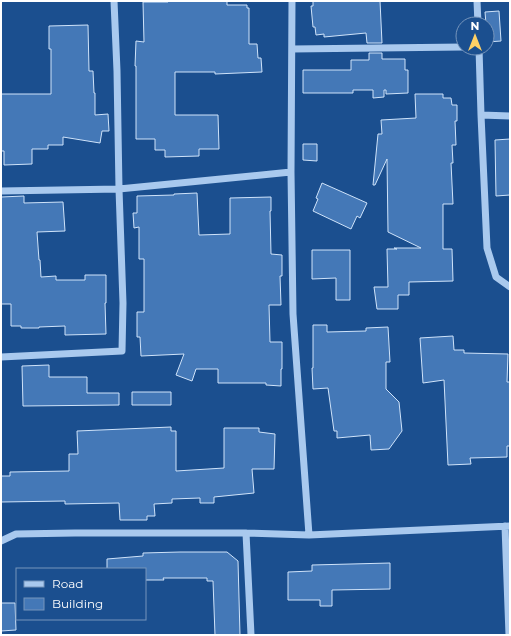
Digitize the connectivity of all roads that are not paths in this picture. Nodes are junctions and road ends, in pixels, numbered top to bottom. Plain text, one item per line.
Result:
1 (114, 1) edge
2 (292, 1) edge
3 (477, 1) edge
4 (478, 16) edge
5 (455, 47) edge
6 (292, 49) junction
7 (479, 56) edge
8 (481, 115) junction
9 (510, 116) edge
10 (291, 172) junction
11 (119, 189) junction
12 (1, 191) edge
13 (510, 287) edge
14 (1, 357) edge
15 (507, 526) edge
16 (246, 533) junction
17 (309, 534) junction
18 (1, 541) edge
19 (251, 635) edge
20 (509, 635) edge

1 - 11 street
2 - 6 street
3 - 4 street
5 - 6 street
6 - 10 street
7 - 8 street
8 - 9 street
8 - 13 street
10 - 11 street
10 - 17 street
11 - 12 street
11 - 14 street
15 - 17 street
15 - 20 street
16 - 17 street
16 - 18 street
16 - 19 street

